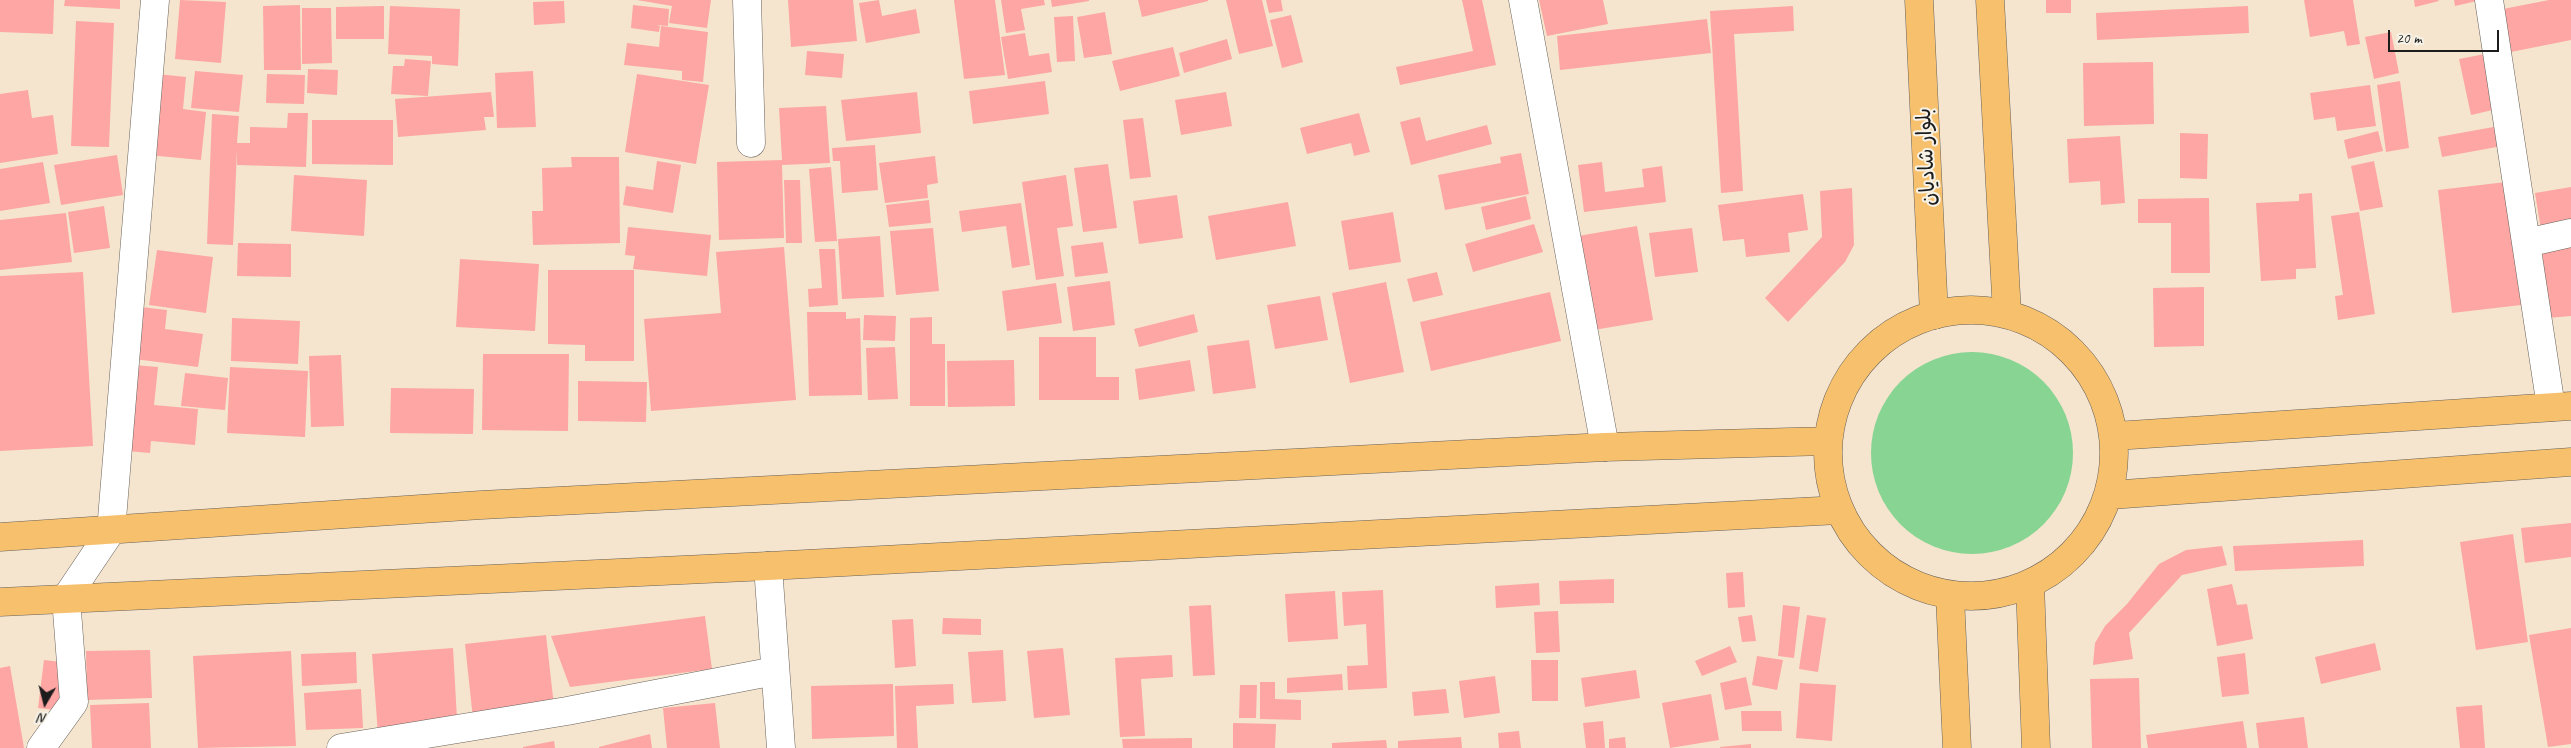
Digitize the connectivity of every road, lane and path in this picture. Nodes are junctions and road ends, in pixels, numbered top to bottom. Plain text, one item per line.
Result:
1 (155, 0) edge
2 (747, 0) edge
3 (1523, 0) edge
4 (1919, 0) edge
5 (1990, 0) edge
6 (2489, 0) edge
7 (751, 143) dead end
8 (2571, 233) edge
9 (2526, 243) junction
10 (2007, 314) junction
11 (1934, 315) junction
12 (2561, 406) edge
13 (2115, 436) junction
14 (1828, 441) junction
15 (1605, 447) junction
16 (2571, 462) edge
17 (2110, 495) junction
18 (1839, 510) junction
19 (111, 531) junction
20 (0, 537) edge
21 (768, 566) junction
22 (2030, 584) junction
23 (1950, 596) junction
24 (66, 598) junction
25 (0, 602) edge
26 (775, 671) junction
27 (41, 748) edge
28 (341, 748) edge
29 (781, 748) edge
30 (1958, 748) edge
31 (2036, 748) edge

1 - 19 street
2 - 7 street
3 - 15 street
4 - 11 main road, بلوار شادیان
5 - 10 main road
6 - 9 street
8 - 9 street
9 - 12 street
10 - 11 main road
10 - 13 main road
11 - 14 main road
12 - 13 main road
13 - 17 main road
14 - 15 main road
14 - 18 main road
15 - 19 main road
16 - 17 main road
17 - 22 main road
18 - 21 main road
18 - 23 main road
19 - 20 main road
19 - 24 street
21 - 24 main road
21 - 26 street
22 - 23 main road
22 - 31 main road
23 - 30 main road
24 - 25 main road
24 - 27 street
26 - 28 street
26 - 29 street

